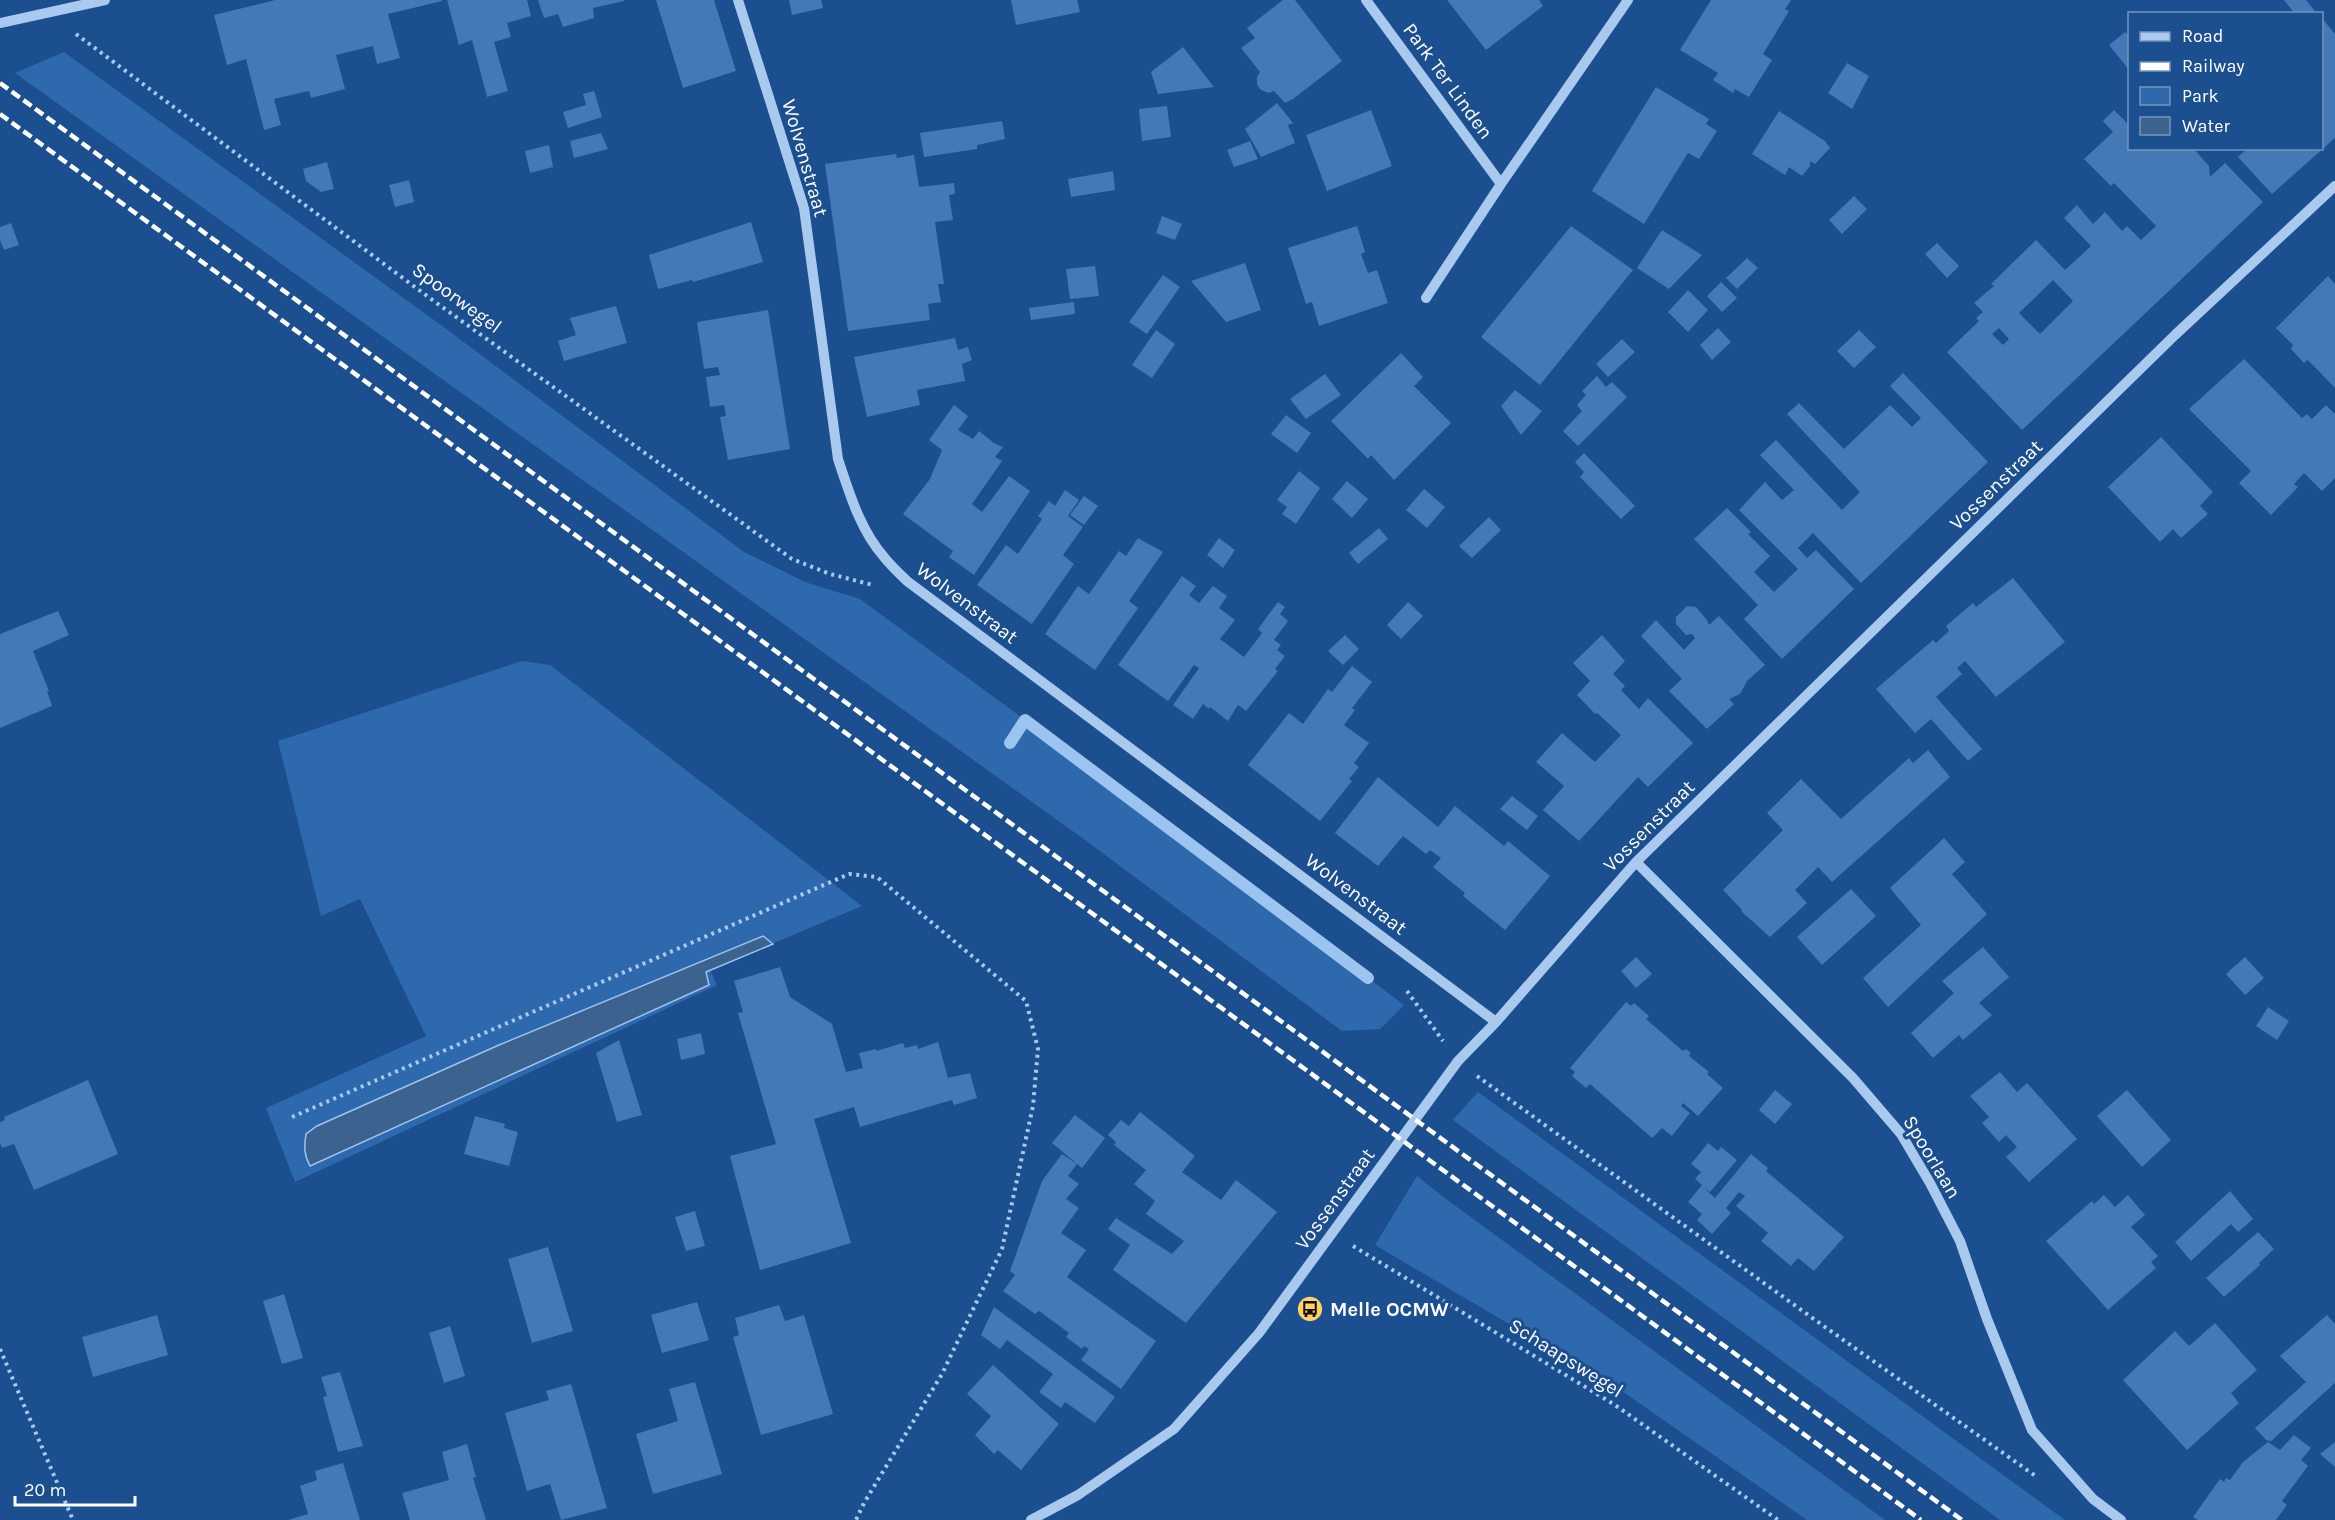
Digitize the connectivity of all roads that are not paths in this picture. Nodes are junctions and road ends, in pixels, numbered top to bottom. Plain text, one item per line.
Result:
1 (105, 0) edge
2 (738, 0) edge
3 (1366, 0) edge
4 (1628, 0) edge
5 (0, 23) edge
6 (1501, 184) junction
7 (2335, 186) edge
8 (1426, 298) dead end
9 (1636, 862) junction
10 (1496, 1022) junction
11 (1031, 1520) edge
12 (2121, 1520) edge

1 - 5 street
2 - 10 street, Wolvenstraat
3 - 6 street, Park Ter Linden
4 - 6 street
6 - 8 street
7 - 9 street, Vossenstraat
9 - 10 street, Vossenstraat
9 - 12 street, Spoorlaan
10 - 11 street, Vossenstraat

